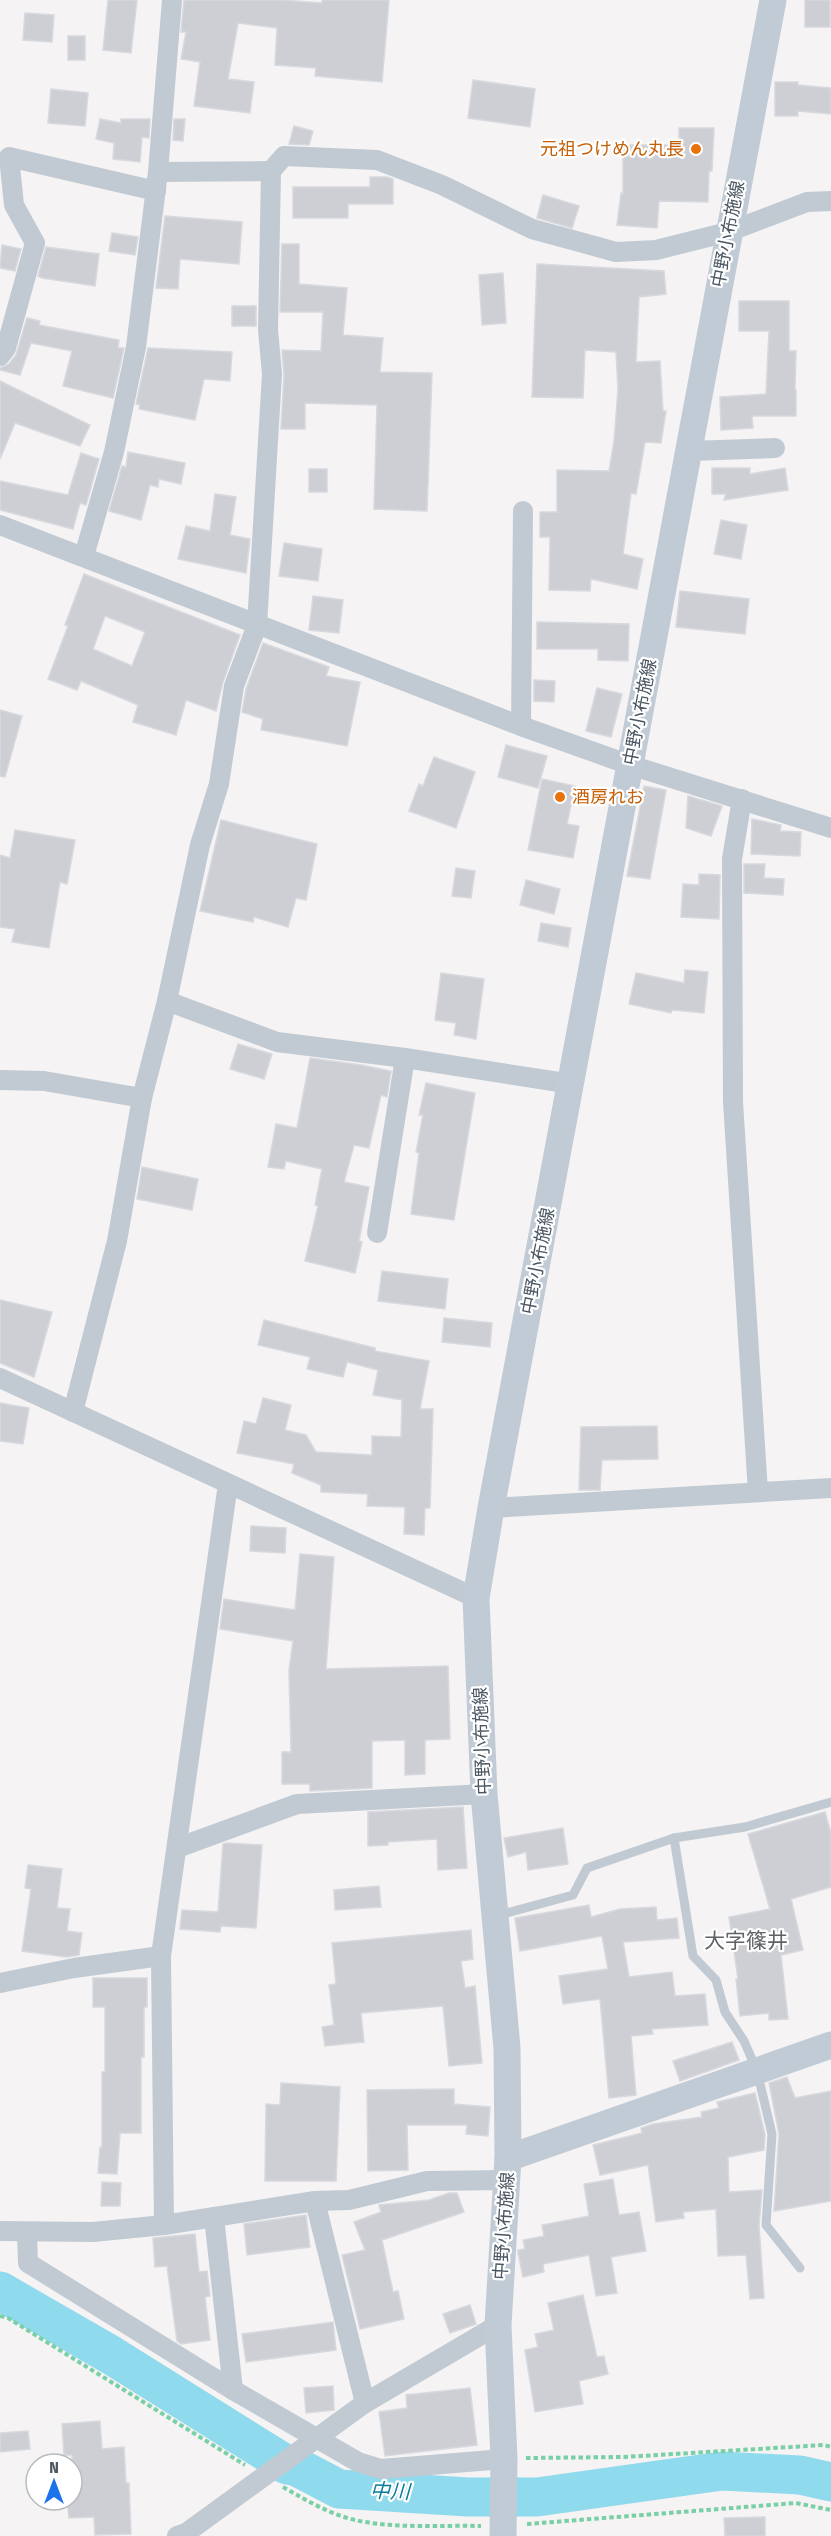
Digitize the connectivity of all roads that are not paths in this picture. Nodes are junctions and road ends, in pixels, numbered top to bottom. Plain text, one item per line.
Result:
1 (172, 0) edge
2 (773, 0) edge
3 (271, 171) junction
4 (157, 182) junction
5 (831, 201) edge
6 (728, 232) junction
7 (0, 356) edge
8 (775, 448) dead end
9 (689, 451) junction
10 (523, 511) dead end
11 (0, 525) edge
12 (84, 556) junction
13 (257, 625) junction
14 (521, 726) junction
15 (630, 765) junction
16 (742, 799) junction
17 (831, 828) edge
18 (167, 1001) junction
19 (405, 1058) junction
20 (0, 1080) edge
21 (572, 1084) junction
22 (142, 1098) junction
23 (376, 1233) dead end
24 (0, 1378) edge
25 (74, 1412) junction
26 (228, 1484) junction
27 (831, 1488) edge
28 (758, 1492) junction
29 (491, 1508) junction
30 (476, 1598) junction
31 (484, 1794) junction
32 (831, 1802) edge
33 (674, 1838) junction
34 (177, 1848) junction
35 (495, 1916) junction
36 (160, 1956) junction
37 (0, 1983) edge
38 (831, 2045) edge
39 (757, 2071) junction
40 (507, 2169) junction
41 (315, 2201) junction
42 (214, 2217) junction
43 (164, 2225) junction
44 (0, 2231) edge
45 (27, 2233) junction
46 (800, 2268) dead end
47 (498, 2325) junction
48 (233, 2390) junction
49 (365, 2403) junction
50 (318, 2438) junction
51 (504, 2459) junction
52 (503, 2531) edge
53 (177, 2536) edge

1 - 4 street
2 - 6 main road, 中野小布施線
3 - 4 street
3 - 6 street
3 - 13 street
4 - 7 street
4 - 12 street
5 - 6 street
6 - 9 main road, 中野小布施線
8 - 9 street
9 - 15 main road, 中野小布施線
10 - 14 street
11 - 12 street
12 - 13 street
13 - 14 street
13 - 18 street
14 - 15 street
15 - 16 street
15 - 21 main road, 中野小布施線
16 - 17 street
16 - 28 street
18 - 19 street
18 - 22 street
19 - 21 street
19 - 23 street
20 - 22 street
21 - 29 main road, 中野小布施線
22 - 25 street
24 - 25 street
25 - 26 street
26 - 30 street
26 - 34 street
27 - 28 street
28 - 29 street
29 - 30 main road, 中野小布施線
30 - 31 main road, 中野小布施線
31 - 34 street
31 - 35 main road, 中野小布施線
32 - 33 lane
33 - 35 lane
33 - 39 lane
34 - 36 street
35 - 40 main road, 中野小布施線
36 - 37 street
36 - 43 street
38 - 39 main road
39 - 40 main road
39 - 46 lane
40 - 41 street
40 - 47 main road, 中野小布施線
41 - 42 street
41 - 49 street
42 - 43 street
42 - 48 street
43 - 45 street
44 - 45 street
45 - 48 street
47 - 49 street
47 - 51 main road, 中野小布施線
48 - 50 street
49 - 50 street
50 - 51 street
50 - 53 street
51 - 52 main road, 中野小布施線

